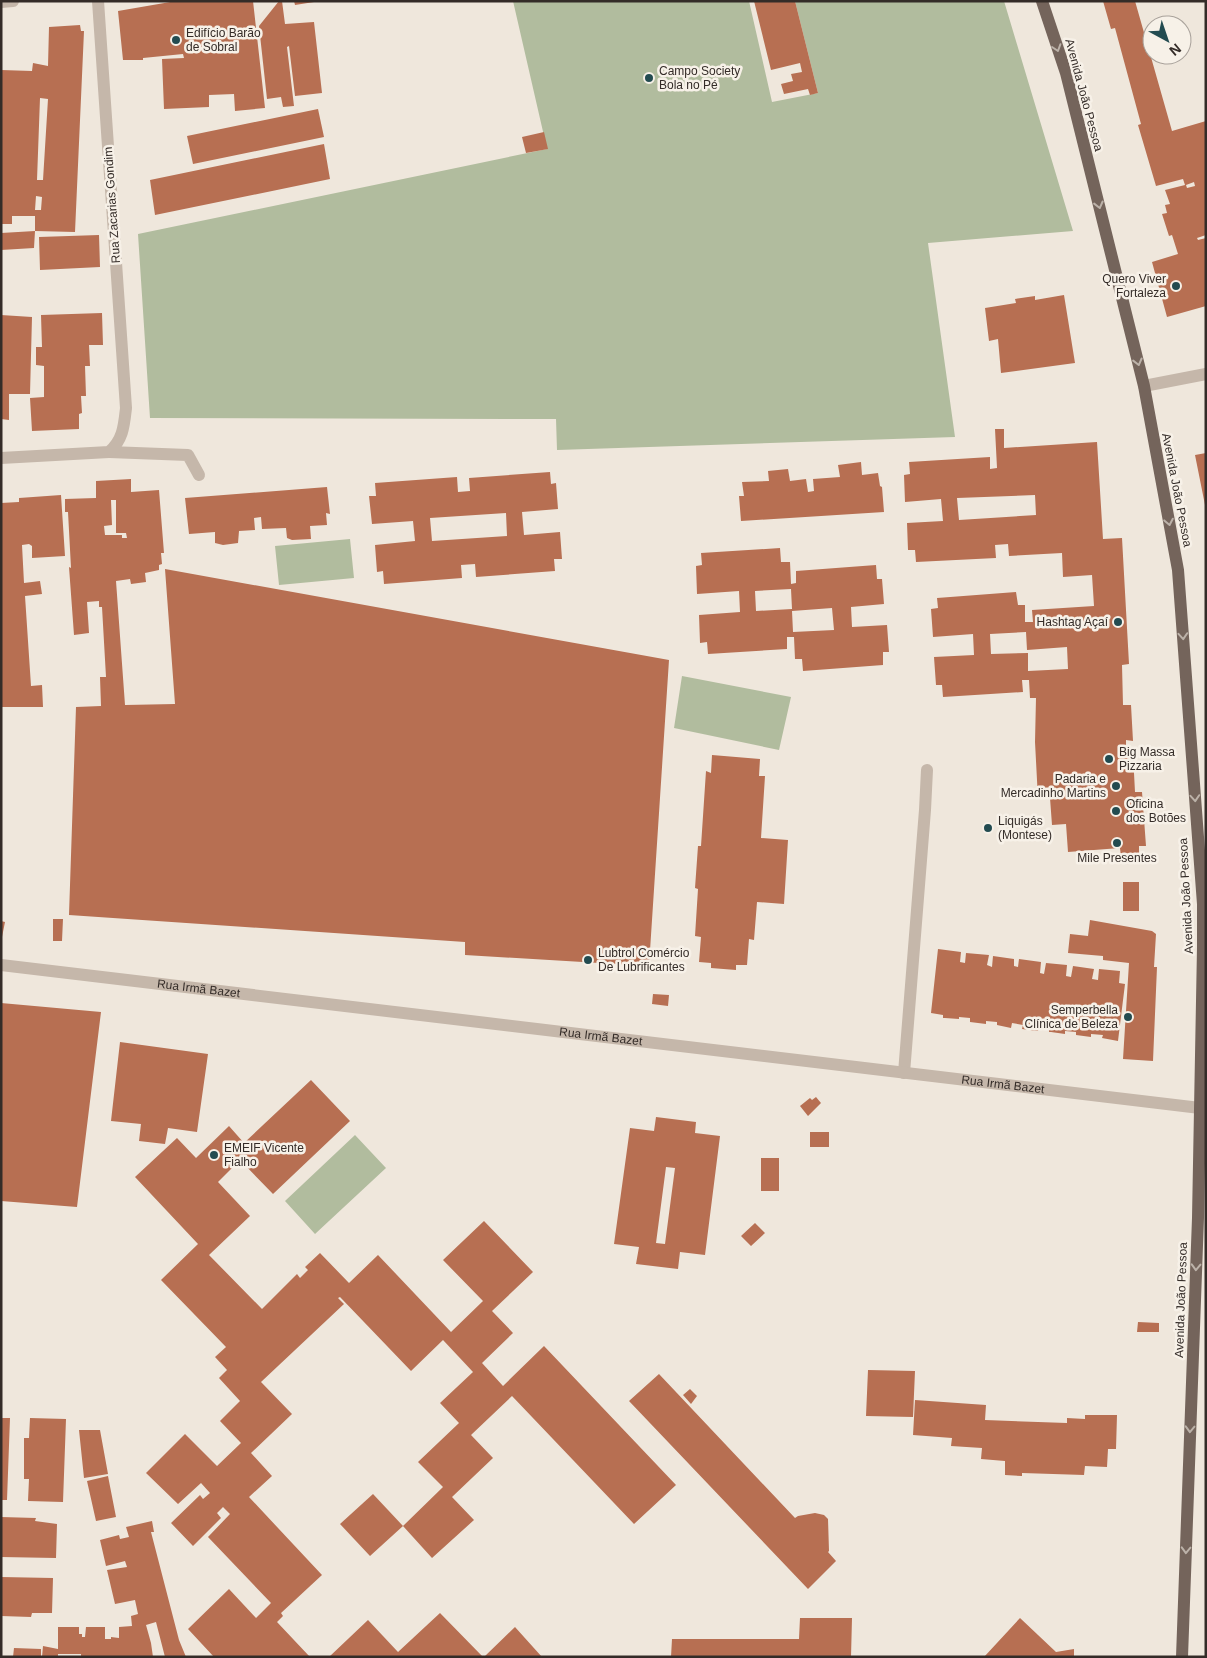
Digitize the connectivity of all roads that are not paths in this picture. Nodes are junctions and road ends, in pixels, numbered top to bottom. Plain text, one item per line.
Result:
1 (13, 1) edge
2 (98, 1) edge
3 (1042, 1) edge
4 (1, 2) edge
5 (1206, 374) edge
6 (1144, 386) junction
7 (109, 452) junction
8 (1, 458) edge
9 (198, 475) dead end
10 (927, 770) dead end
11 (1, 965) edge
12 (904, 1073) junction
13 (1200, 1108) junction
14 (1202, 1218) edge
15 (1182, 1657) edge

1 - 4 street
2 - 7 street, Rua Zacarias Gondim
3 -> 6 main road, Avenida João Pessoa
5 - 6 street
6 -> 13 main road, Avenida João Pessoa
7 - 8 street
7 - 9 street
10 - 12 street
11 - 12 street, Rua Irmã Bazet
12 - 13 street, Rua Irmã Bazet
13 - 14 main road, Avenida João Pessoa
14 -> 15 main road, Avenida João Pessoa

